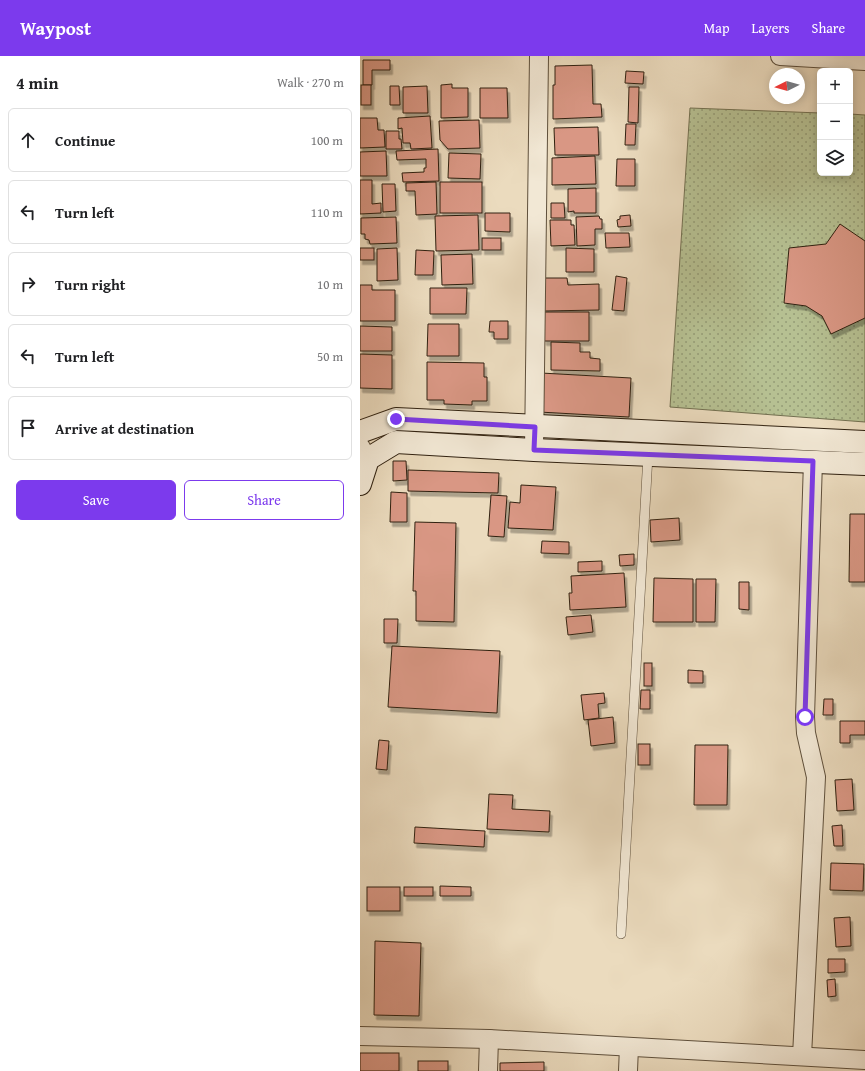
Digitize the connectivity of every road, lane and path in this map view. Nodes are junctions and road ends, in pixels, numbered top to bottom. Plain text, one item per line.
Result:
1 (539, 56) edge
2 (780, 56) edge
3 (865, 61) edge
4 (535, 427) junction
5 (360, 432) edge
6 (865, 442) edge
7 (534, 450) junction
8 (364, 452) edge
9 (648, 454) junction
10 (813, 461) junction
11 (865, 464) edge
12 (360, 484) edge
13 (621, 934) dead end
14 (360, 1036) edge
15 (489, 1039) junction
16 (629, 1047) junction
17 (802, 1056) junction
18 (865, 1060) edge
19 (488, 1071) edge
20 (628, 1071) edge

1 - 4 street
2 - 3 street
4 - 5 street
4 - 6 street
4 - 7 street
7 - 8 street
7 - 9 street
8 - 12 street
9 - 10 street
9 - 13 lane
10 - 11 street
10 - 17 street
14 - 15 street
15 - 16 street
15 - 19 street
16 - 17 street
16 - 20 street
17 - 18 street

